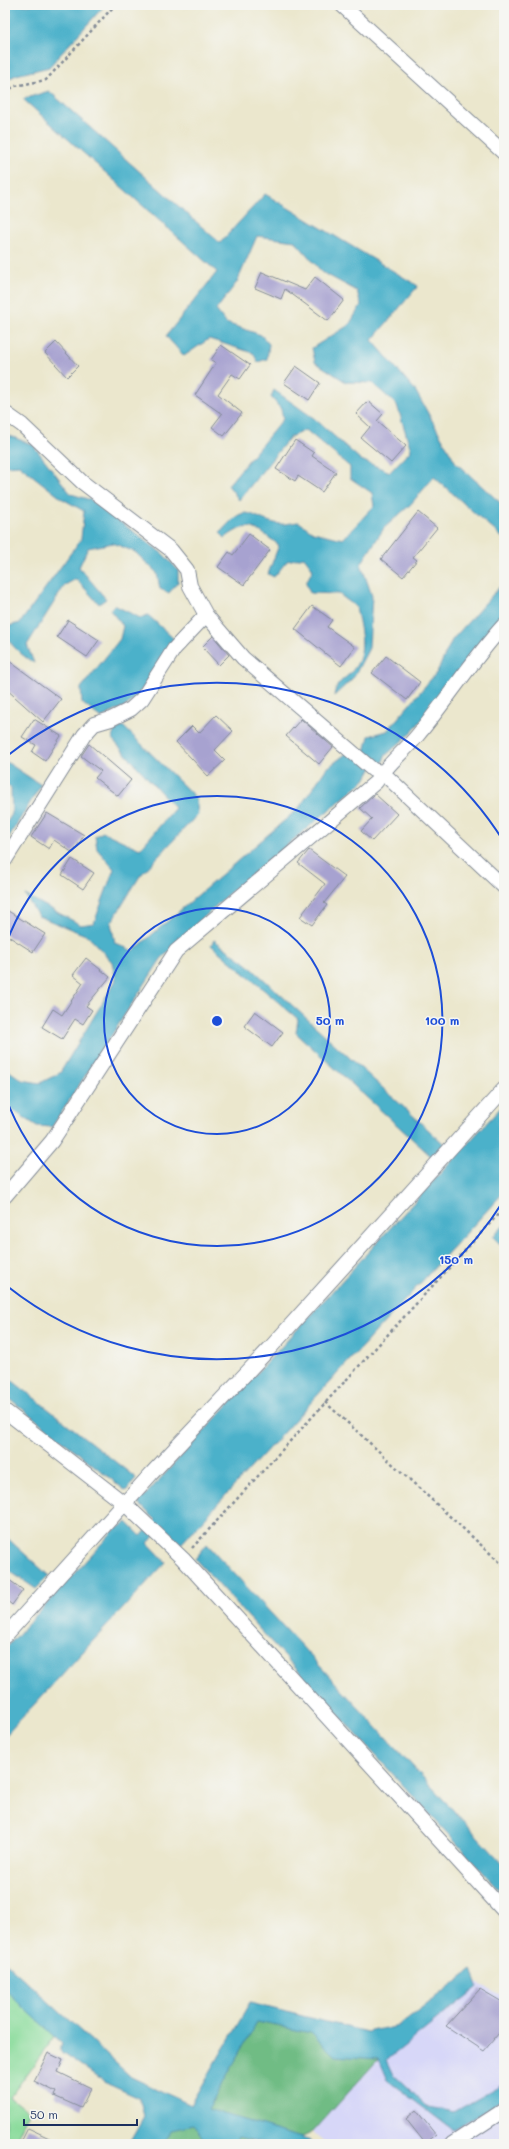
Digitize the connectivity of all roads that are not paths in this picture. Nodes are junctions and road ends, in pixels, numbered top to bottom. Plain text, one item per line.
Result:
1 (342, 5) edge
2 (502, 148) edge
3 (5, 412) edge
4 (206, 615) junction
5 (504, 625) edge
6 (378, 771) junction
7 (5, 860) edge
8 (504, 888) edge
9 (504, 1089) edge
10 (5, 1196) edge
11 (5, 1411) edge
12 (125, 1504) junction
13 (5, 1636) edge
14 (504, 1912) edge
15 (504, 2110) edge
16 (452, 2144) edge

1 - 2 street
3 - 4 street
4 - 6 street
4 - 7 street
5 - 6 street
6 - 8 street
6 - 10 street
9 - 12 street
11 - 12 street
12 - 13 street
12 - 14 street
15 - 16 street

